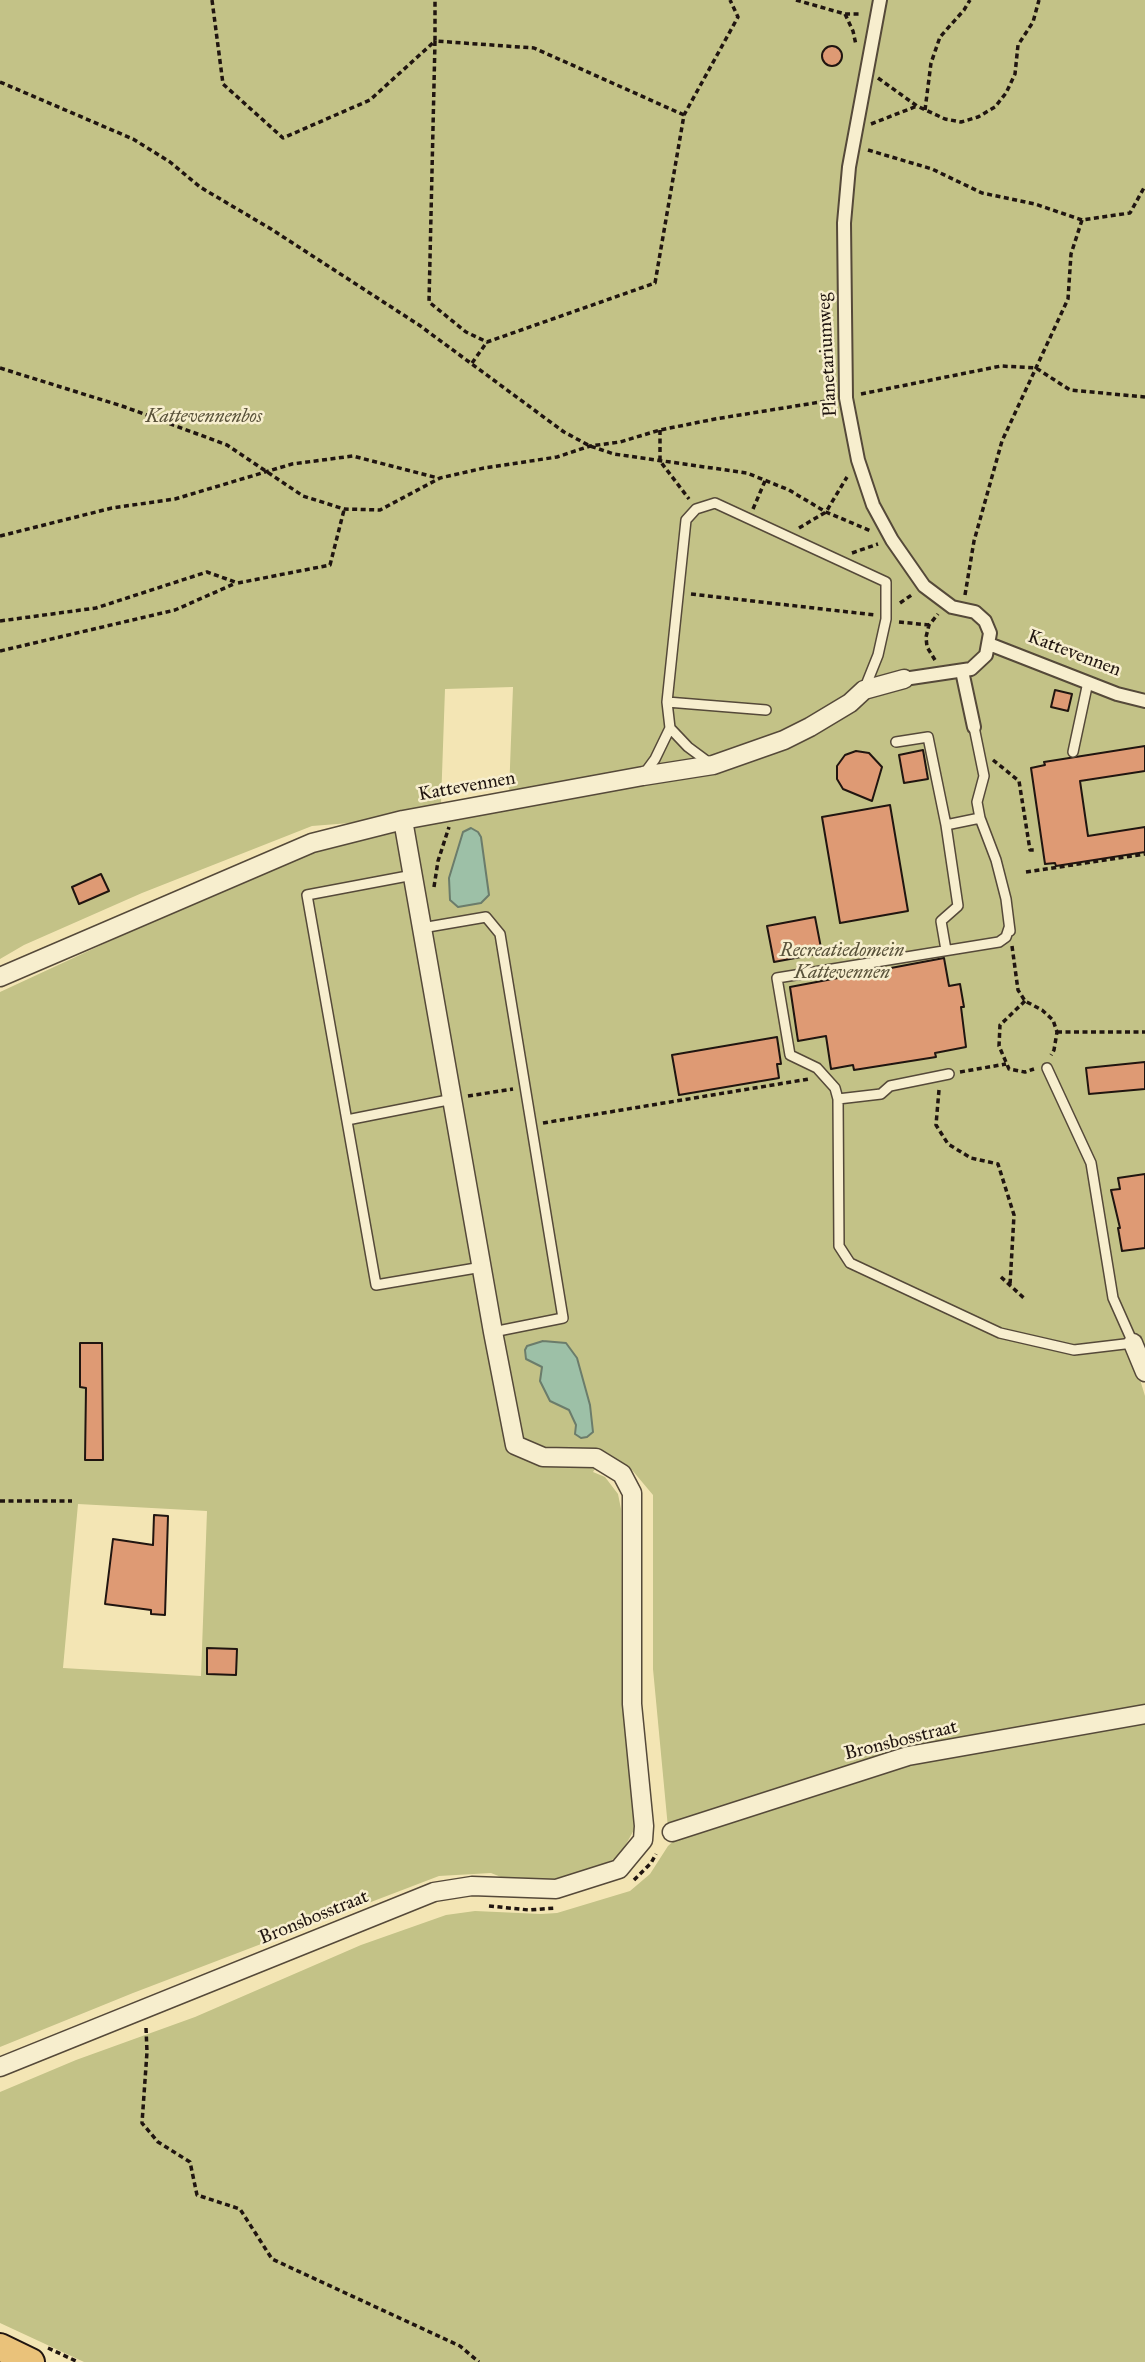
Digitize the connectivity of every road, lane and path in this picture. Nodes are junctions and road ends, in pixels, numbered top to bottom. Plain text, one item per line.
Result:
1 (212, 0) edge
2 (435, 0) edge
3 (730, 0) edge
4 (796, 0) edge
5 (880, 0) edge
6 (970, 0) edge
7 (1039, 0) edge
8 (878, 13) junction
9 (845, 14) junction
10 (435, 41) junction
11 (869, 64) junction
12 (0, 82) edge
13 (917, 106) junction
14 (925, 110) junction
15 (684, 116) junction
16 (857, 131) junction
17 (854, 146) junction
18 (1145, 186) edge
19 (1082, 220) junction
20 (487, 342) junction
21 (472, 363) junction
22 (0, 368) edge
23 (1036, 368) junction
24 (1145, 397) edge
25 (846, 398) junction
26 (660, 430) junction
27 (590, 446) junction
28 (858, 460) junction
29 (660, 461) junction
30 (266, 471) junction
31 (440, 478) junction
32 (765, 480) junction
33 (344, 509) junction
34 (696, 509) junction
35 (826, 512) junction
36 (749, 517) junction
37 (787, 536) junction
38 (0, 537) edge
39 (892, 540) junction
40 (837, 558) junction
41 (238, 583) junction
42 (924, 586) junction
43 (678, 592) junction
44 (957, 607) junction
45 (886, 616) junction
46 (0, 621) edge
47 (929, 625) junction
48 (989, 644) junction
49 (0, 651) edge
50 (955, 671) junction
51 (904, 679) joint
52 (1088, 682) junction
53 (864, 690) junction
54 (1145, 701) edge
55 (667, 702) junction
56 (766, 710) dead end
57 (974, 727) joint
58 (670, 728) junction
59 (896, 742) dead end
60 (978, 747) junction
61 (1073, 752) dead end
62 (713, 765) junction
63 (643, 776) junction
64 (979, 818) junction
65 (403, 820) junction
66 (946, 825) junction
67 (1036, 850) dead end
68 (1145, 855) edge
69 (1026, 872) dead end
70 (413, 875) junction
71 (422, 928) junction
72 (1010, 931) junction
73 (946, 950) junction
74 (0, 977) edge
75 (1025, 1001) junction
76 (1057, 1032) junction
77 (1145, 1032) edge
78 (1006, 1064) junction
79 (1045, 1066) junction
80 (945, 1076) junction
81 (824, 1077) junction
82 (526, 1087) junction
83 (453, 1099) junction
84 (838, 1099) junction
85 (347, 1120) junction
86 (532, 1125) junction
87 (482, 1267) junction
88 (1001, 1278) dead end
89 (1010, 1285) junction
90 (1026, 1300) dead end
91 (493, 1332) junction
92 (1133, 1343) junction
93 (1145, 1372) edge
94 (0, 1501) edge
95 (72, 1501) dead end
96 (1145, 1714) edge
97 (673, 1832) joint
98 (626, 1885) dead end
99 (480, 1904) dead end
100 (560, 1907) dead end
101 (157, 2023) dead end
102 (0, 2067) edge
103 (0, 2347) edge
104 (30, 2362) edge
105 (479, 2362) edge

1 - 10 path
2 - 10 path
3 - 15 path
4 - 9 path
5 - 8 street, Planetariumweg
6 - 14 path
7 - 14 path
8 - 9 path
8 - 11 street, Planetariumweg
9 - 11 path
10 - 15 path
10 - 20 path
11 - 13 path
11 - 16 street, Planetariumweg
12 - 21 path
13 - 14 path
13 - 16 path
15 - 20 path
16 - 17 street, Planetariumweg
17 - 19 path
17 - 25 street, Planetariumweg
18 - 19 path
19 - 23 path
20 - 21 path
21 - 27 path
22 - 30 path
23 - 24 path
23 - 25 path
23 - 44 path
25 - 26 path
25 - 28 street, Planetariumweg
26 - 27 path
26 - 29 path
27 - 29 path
27 - 31 path
28 - 35 path
28 - 39 street, Planetariumweg
29 - 32 path
29 - 34 path
30 - 31 path
30 - 33 path
30 - 38 path
31 - 33 path
32 - 35 path
32 - 36 path
33 - 41 path
34 - 36 lane
34 - 43 lane
35 - 37 path
35 - 39 path
36 - 37 lane
37 - 40 lane
39 - 40 path
39 - 42 street, Planetariumweg
40 - 45 lane
41 - 46 path
41 - 49 path
42 - 44 street, Planetariumweg
42 - 45 path
43 - 45 path
43 - 55 lane
44 - 47 path
44 - 48 street, Planetariumweg
45 - 47 path
45 - 53 lane
47 - 50 path
48 - 50 street
48 - 52 street, Kattevennen
50 - 51 street, Kattevennen
50 - 57 street
51 - 53 street, Kattevennen
52 - 54 street, Kattevennen
52 - 61 lane
53 - 62 street, Kattevennen
55 - 56 lane
55 - 58 lane
57 - 60 lane
58 - 62 lane
58 - 63 lane
59 - 66 lane
60 - 64 lane
60 - 67 path
62 - 63 street, Kattevennen
63 - 65 street, Kattevennen
64 - 66 lane
64 - 72 lane
65 - 70 street
65 - 74 street, Kattevennen
66 - 73 lane
68 - 69 path
70 - 71 street
70 - 85 lane
71 - 82 lane
71 - 83 street
72 - 73 lane
72 - 75 path
73 - 81 lane
75 - 76 path
75 - 78 path
76 - 77 path
76 - 79 path
78 - 79 path
78 - 80 path
79 - 92 lane
80 - 84 lane
80 - 89 path
81 - 84 lane
81 - 86 path
82 - 83 path
82 - 86 lane
83 - 85 lane
83 - 87 street
84 - 92 lane
85 - 87 lane
86 - 91 lane
87 - 91 street
88 - 89 path
89 - 90 path
91 - 102 street, Bronsbosstraat
92 - 93 street
94 - 95 path
96 - 97 street, Bronsbosstraat
97 - 98 path
99 - 100 path
101 - 105 path
103 - 104 main road

